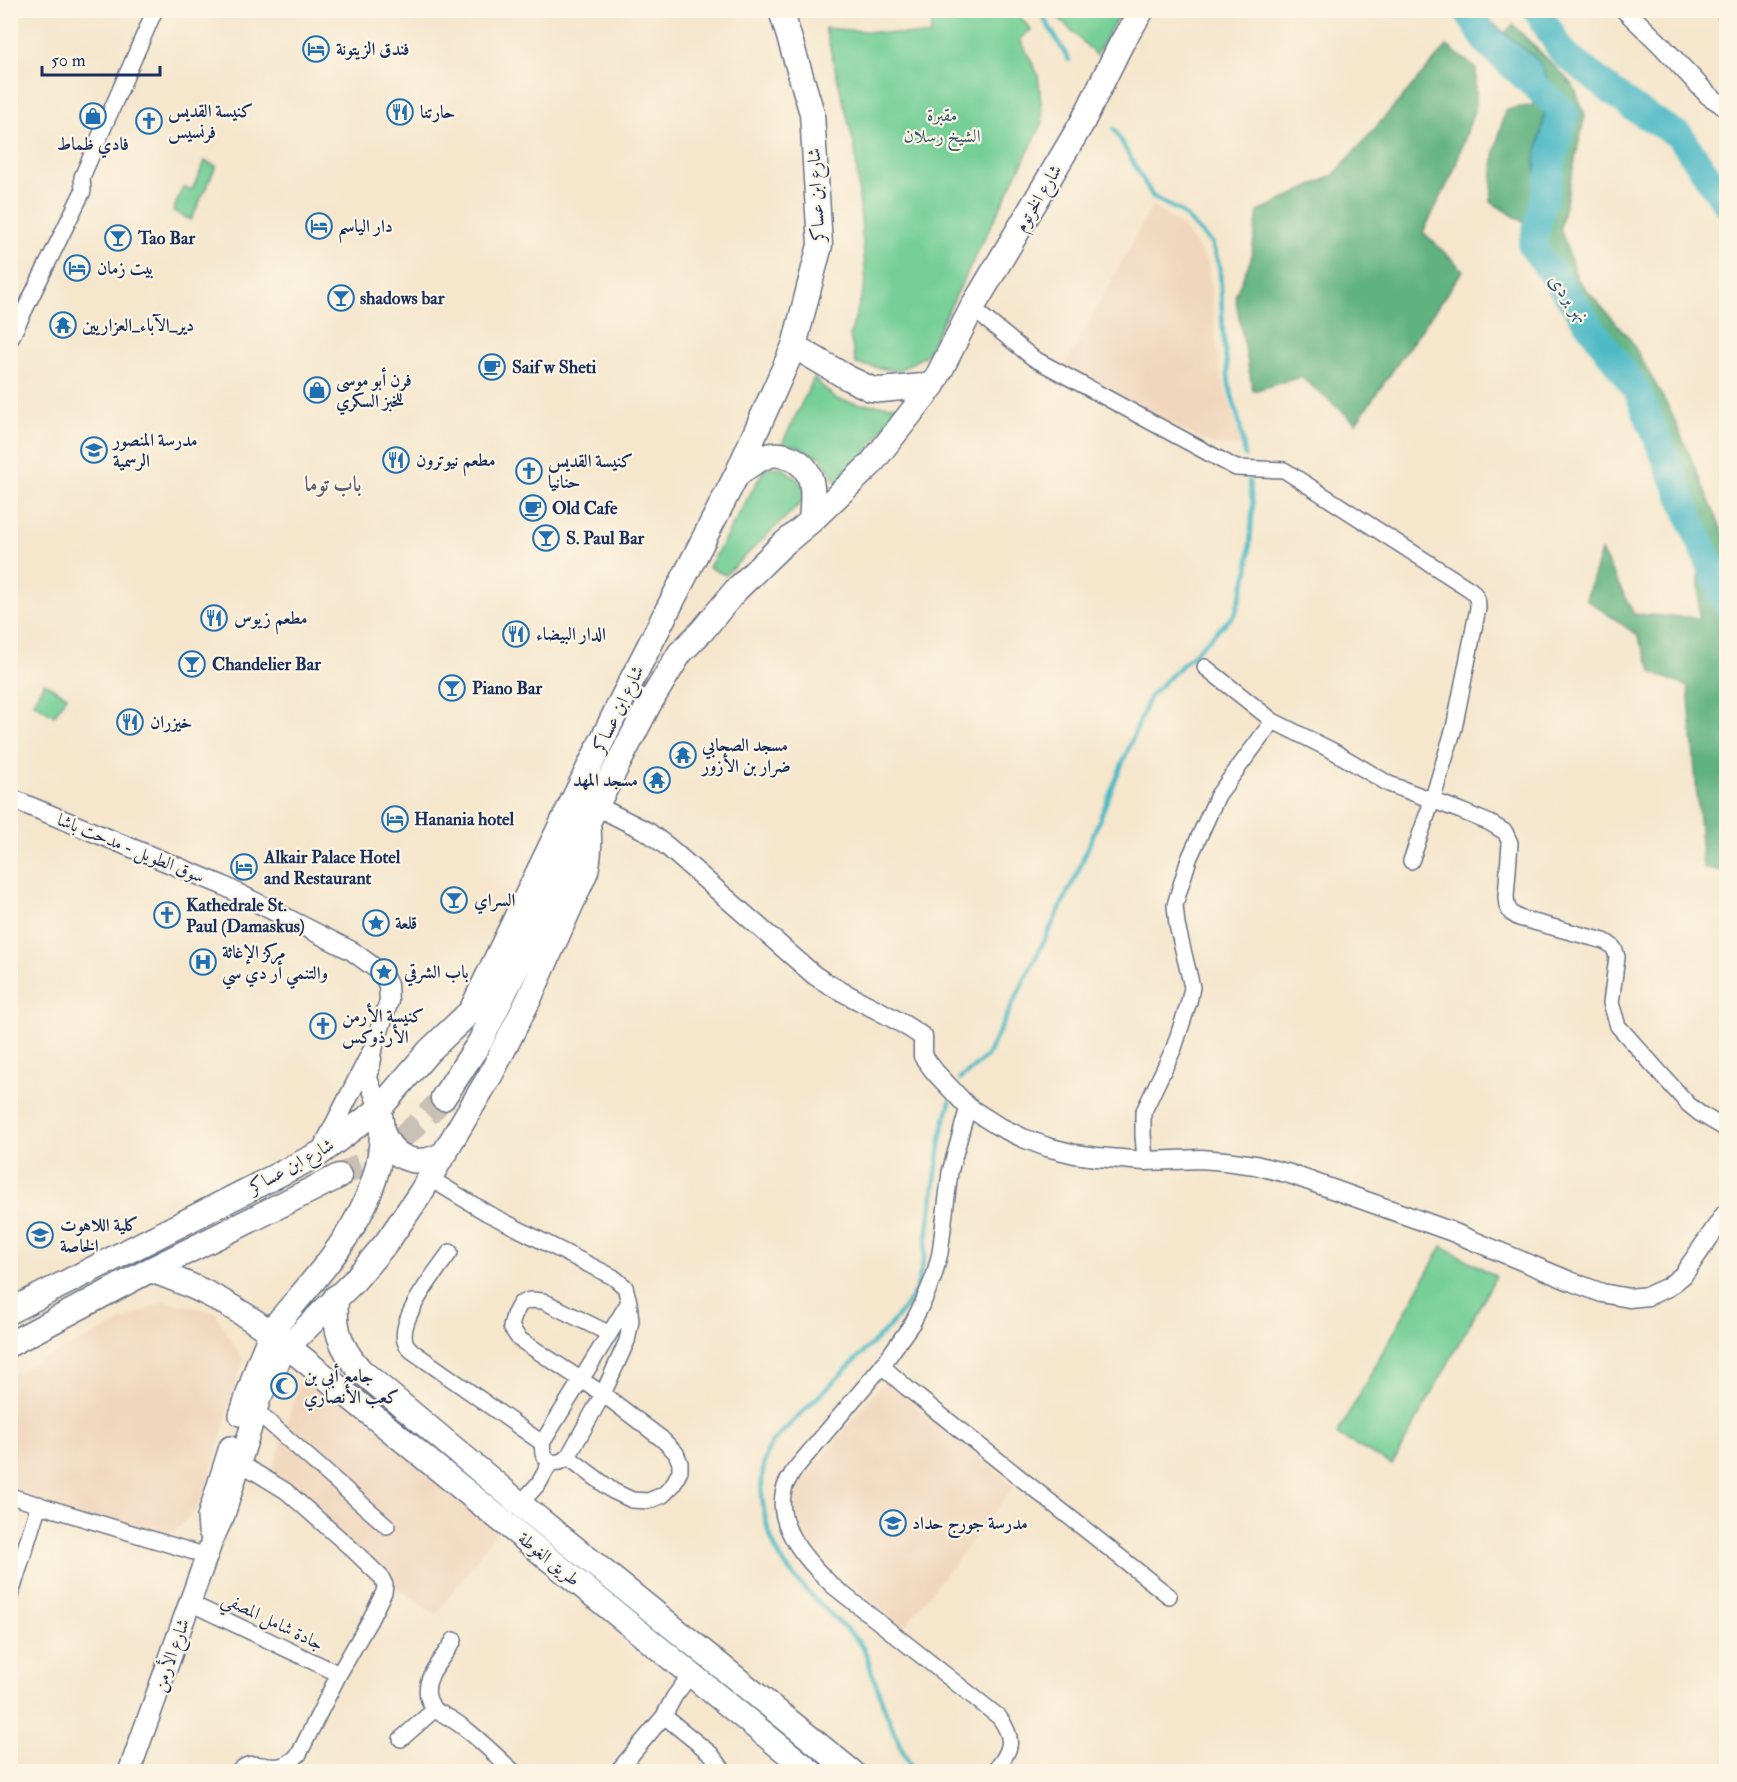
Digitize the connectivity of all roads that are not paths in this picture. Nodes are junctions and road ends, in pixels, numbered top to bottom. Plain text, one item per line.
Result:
1 (155, 10) edge
2 (781, 10) edge
3 (1130, 10) edge
4 (1142, 10) edge
5 (1625, 10) edge
6 (1724, 10) edge
7 (1726, 16) edge
8 (1120, 45) junction
9 (1726, 107) edge
10 (972, 308) junction
11 (10, 340) edge
12 (794, 346) junction
13 (933, 385) junction
14 (737, 474) junction
15 (811, 521) junction
16 (1205, 667) dead end
17 (1273, 721) junction
18 (10, 798) edge
19 (1432, 801) junction
20 (592, 814) junction
21 (1411, 861) dead end
22 (373, 1049) junction
23 (443, 1098) tunnel mouth
24 (968, 1107) junction
25 (381, 1120) junction
26 (1726, 1129) edge
27 (446, 1152) junction
28 (319, 1154) junction
29 (1145, 1161) junction
30 (339, 1176) tunnel mouth
31 (441, 1185) dead end
32 (1726, 1213) edge
33 (450, 1252) dead end
34 (150, 1270) junction
35 (336, 1298) junction
36 (628, 1302) junction
37 (10, 1311) edge
38 (608, 1333) junction
39 (278, 1340) junction
40 (10, 1344) edge
41 (882, 1365) junction
42 (582, 1380) junction
43 (603, 1394) junction
44 (256, 1411) junction
45 (542, 1443) junction
46 (568, 1457) junction
47 (240, 1463) junction
48 (550, 1463) junction
49 (10, 1496) edge
50 (39, 1504) junction
51 (520, 1504) junction
52 (387, 1526) dead end
53 (210, 1547) junction
54 (1169, 1596) dead end
55 (10, 1597) edge
56 (190, 1603) junction
57 (454, 1640) dead end
58 (339, 1674) junction
59 (691, 1674) junction
60 (434, 1710) junction
61 (664, 1716) junction
62 (401, 1739) dead end
63 (129, 1772) edge
64 (238, 1772) edge
65 (514, 1772) edge
66 (617, 1772) edge
67 (725, 1772) edge
68 (811, 1772) edge
69 (852, 1772) edge
70 (994, 1772) edge

1 - 11 street
2 - 12 main road, شارع ابن عساكر
3 - 8 main road
4 - 8 main road, شارع الخرتوم
5 - 9 street
6 - 7 street
8 - 10 main road, شارع الخرتوم
10 - 13 main road, شارع الخرتوم
10 - 19 street
12 - 13 main road
12 - 14 main road, شارع ابن عساكر
13 - 15 main road, شارع ابن عساكر
14 - 15 main road
14 - 25 main road, شارع ابن عساكر
15 - 20 main road, شارع ابن عساكر
16 - 17 street
17 - 19 street
17 - 29 street
18 - 22 street, سوق الطويل - مدحت باشا
19 - 21 street
19 - 26 street
20 - 23 main road, شارع ابن عساكر
20 - 24 street
20 - 27 main road
22 - 25 street
22 - 28 street
24 - 29 street
24 - 41 street
25 - 27 main road
25 - 28 main road, شارع ابن عساكر
25 - 39 main road
27 - 35 main road
28 - 37 main road, شارع ابن عساكر
29 - 32 street
30 - 34 main road, شارع ابن عساكر
31 - 36 street
33 - 45 street
34 - 39 main road, طريق الغوطة
34 - 40 main road, شارع ابن عساكر
35 - 39 main road
35 - 51 main road
36 - 38 street
36 - 43 street
38 - 42 street
38 - 42 street
39 - 44 main road, شارع الأرمن
39 - 53 main road, شارع الأرمن
39 - 59 main road, طريق الغوطة
41 - 54 street
41 - 70 street
42 - 43 street
42 - 45 street
43 - 46 street
43 - 46 street
44 - 47 main road, شارع الأرمن
44 - 52 street
45 - 48 street
46 - 48 street
47 - 53 main road, شارع الأرمن
47 - 58 street
48 - 51 street
49 - 50 street
50 - 53 street
50 - 55 street
51 - 69 main road
53 - 56 main road, شارع الأرمن
56 - 58 street, جادة شامل المصفي
56 - 63 main road, شارع الأرمن
57 - 60 street
58 - 64 street
59 - 61 street
59 - 68 main road, طريق الغوطة
60 - 62 street
60 - 65 street
61 - 66 street
61 - 67 street

